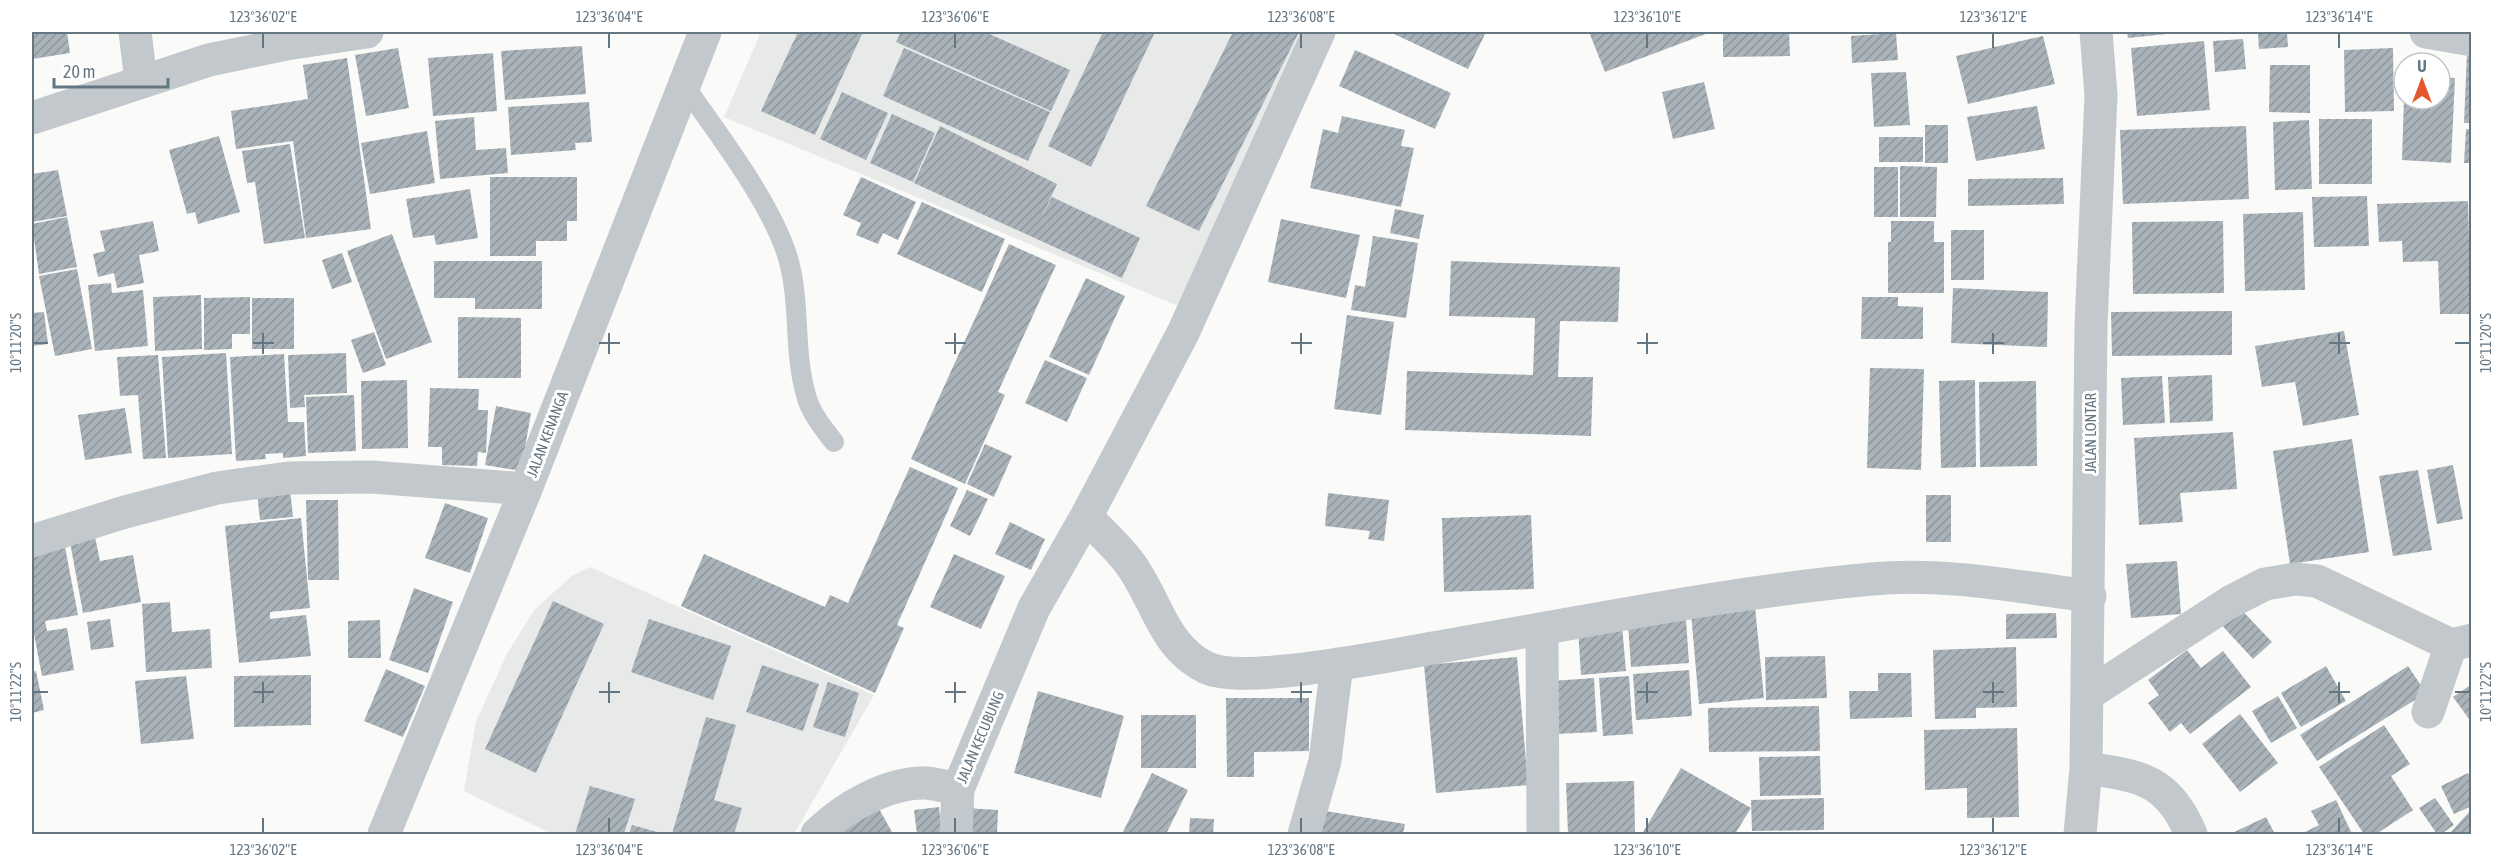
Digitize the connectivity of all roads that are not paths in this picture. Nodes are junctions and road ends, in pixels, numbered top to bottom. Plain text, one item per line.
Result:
1 (135, 32) edge
2 (367, 32) edge
3 (705, 32) edge
4 (1319, 32) edge
5 (2096, 32) edge
6 (2426, 32) edge
7 (2472, 40) edge
8 (141, 81) junction
9 (684, 85) junction
10 (32, 118) edge
11 (834, 442) dead end
12 (526, 489) junction
13 (1086, 517) junction
14 (32, 541) edge
15 (2090, 596) junction
16 (1542, 629) junction
17 (2461, 643) edge
18 (1337, 664) junction
19 (2087, 695) junction
20 (2428, 712) dead end
21 (2086, 768) junction
22 (958, 789) junction
23 (384, 834) edge
24 (817, 834) edge
25 (956, 834) edge
26 (1304, 834) edge
27 (1542, 834) edge
28 (2080, 834) edge
29 (2191, 834) edge

1 - 8 street
2 - 8 street
3 - 9 street, JALAN KENANGA
4 - 13 street, JALAN KECUBUNG
5 - 15 street, JALAN LONTAR
6 - 7 street
8 - 10 street
9 - 11 lane
9 - 12 street, JALAN KENANGA
12 - 14 street
12 - 23 street, JALAN KENANGA
13 - 18 street
13 - 22 street, JALAN KECUBUNG
15 - 16 street
15 - 19 street, JALAN LONTAR
16 - 18 street
16 - 27 street
17 - 19 street
17 - 20 street
18 - 26 street
19 - 21 street, JALAN LONTAR
21 - 28 street, JALAN LONTAR
21 - 29 street
22 - 24 street, JALAN KECUBUNG
22 - 25 street

